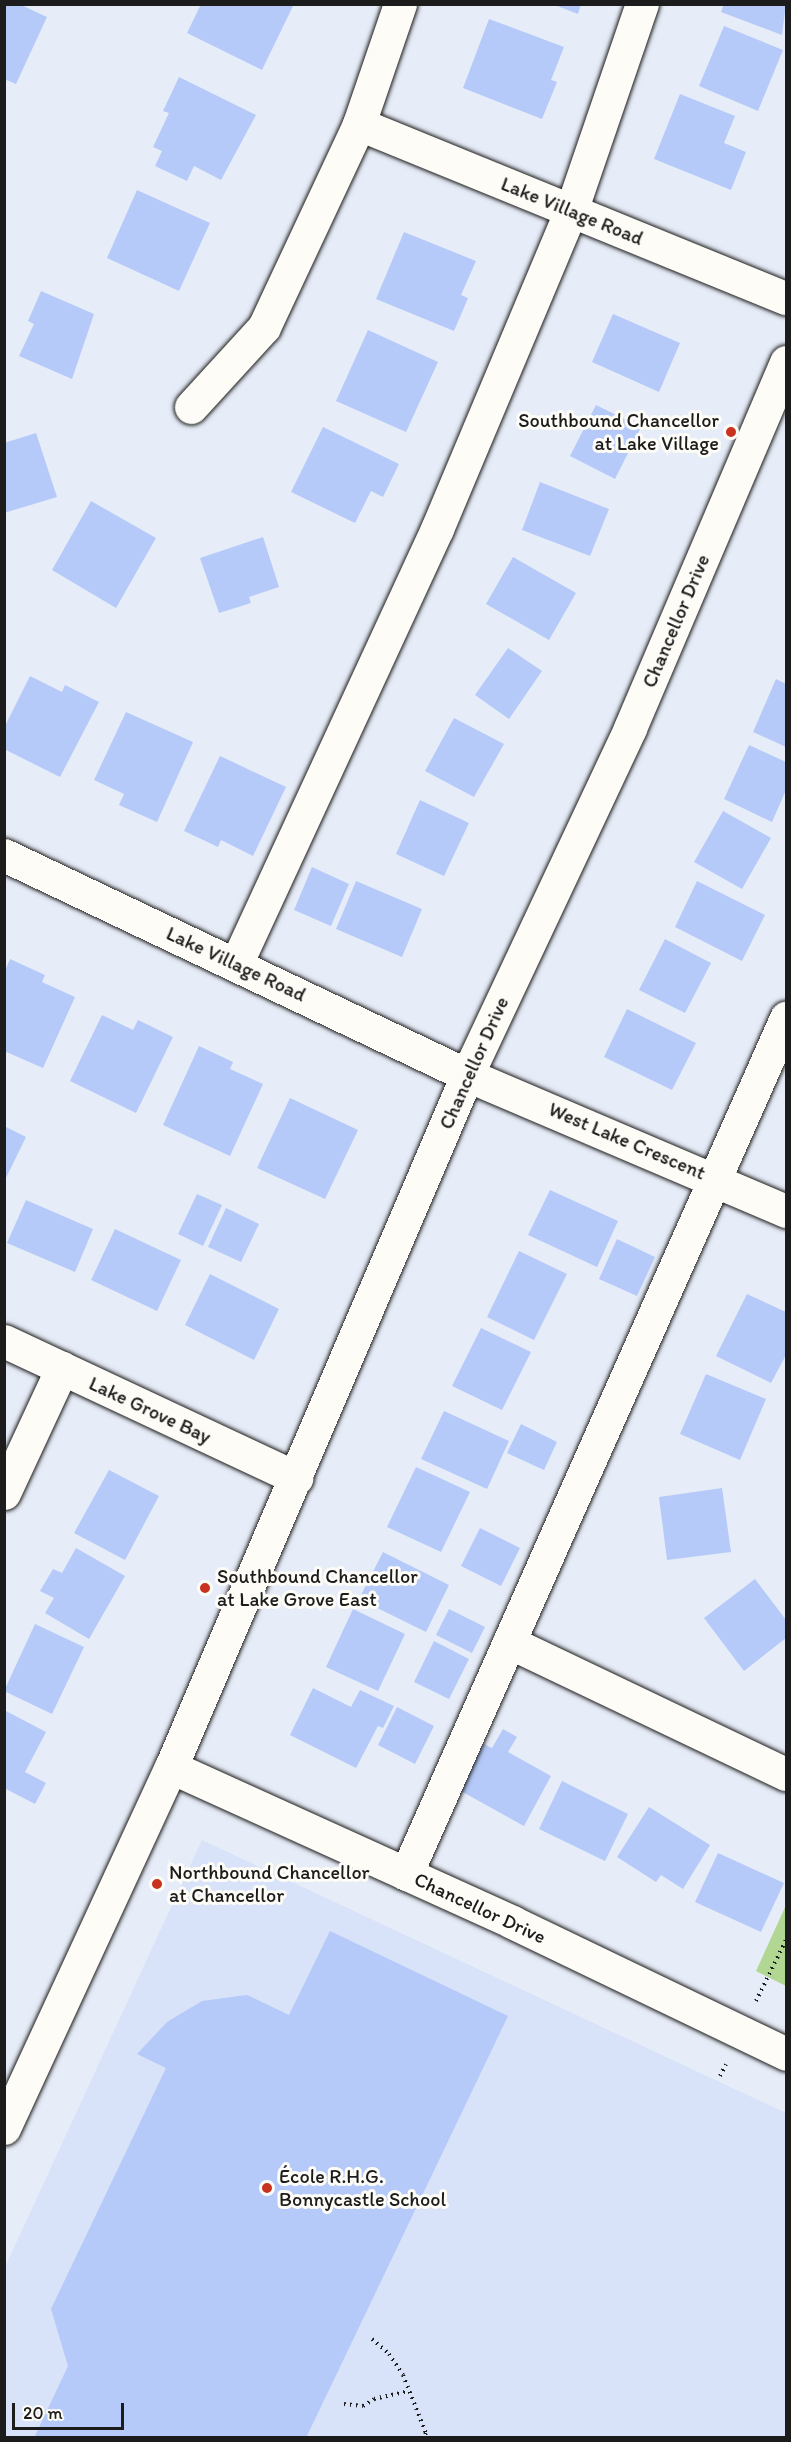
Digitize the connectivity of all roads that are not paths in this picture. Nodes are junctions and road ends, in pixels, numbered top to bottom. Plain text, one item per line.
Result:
1 (400, 4) edge
2 (642, 4) edge
3 (359, 124) junction
4 (571, 211) junction
5 (786, 298) edge
6 (786, 362) edge
7 (190, 407) dead end
8 (4, 855) edge
9 (236, 964) junction
10 (786, 1018) edge
11 (467, 1075) junction
12 (715, 1178) junction
13 (786, 1210) edge
14 (4, 1341) edge
15 (62, 1368) junction
16 (296, 1478) junction
17 (4, 1493) edge
18 (509, 1642) junction
19 (171, 1767) junction
20 (786, 1774) edge
21 (406, 1874) junction
22 (786, 2054) edge
23 (4, 2128) edge

1 - 3 street
2 - 4 street
3 - 4 street, Lake Village Road
3 - 7 street
4 - 5 street, Lake Village Road
4 - 9 street
6 - 11 street, Chancellor Drive
8 - 9 street, Lake Village Road
9 - 11 street, Lake Village Road
10 - 12 street
11 - 12 street, West Lake Crescent
11 - 16 street, Chancellor Drive
12 - 13 street, West Lake Crescent
12 - 18 street
14 - 15 street, Lake Grove Bay
15 - 16 street, Lake Grove Bay
15 - 17 street
16 - 19 street, Chancellor Drive
18 - 20 street
18 - 21 street
19 - 21 street, Chancellor Drive
19 - 23 street, Chancellor Drive
21 - 22 street, Chancellor Drive

